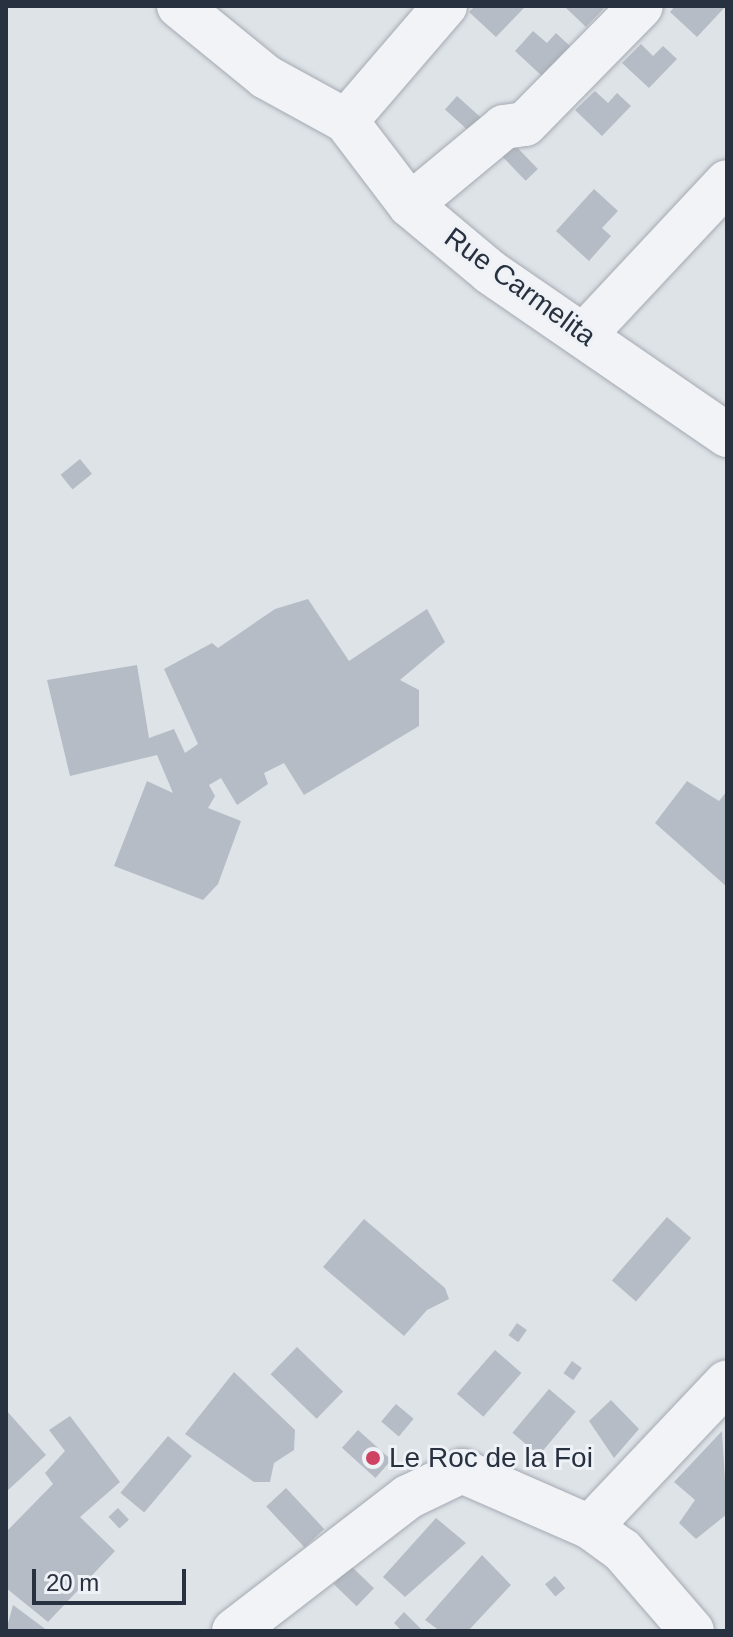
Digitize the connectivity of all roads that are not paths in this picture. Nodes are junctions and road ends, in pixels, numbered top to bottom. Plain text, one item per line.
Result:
1 (179, 6) edge
2 (445, 6) edge
3 (641, 6) edge
4 (346, 121) junction
5 (727, 182) edge
6 (410, 205) junction
7 (585, 334) junction
8 (727, 435) edge
9 (727, 1382) edge
10 (590, 1527) junction
11 (234, 1631) edge
12 (692, 1631) edge

1 - 4 street, Rue Carmelita
2 - 4 street
3 - 6 street
4 - 6 street, Rue Carmelita
5 - 7 street
6 - 7 street, Rue Carmelita
7 - 8 street, Rue Carmelita
9 - 10 street
10 - 11 street
10 - 12 street

